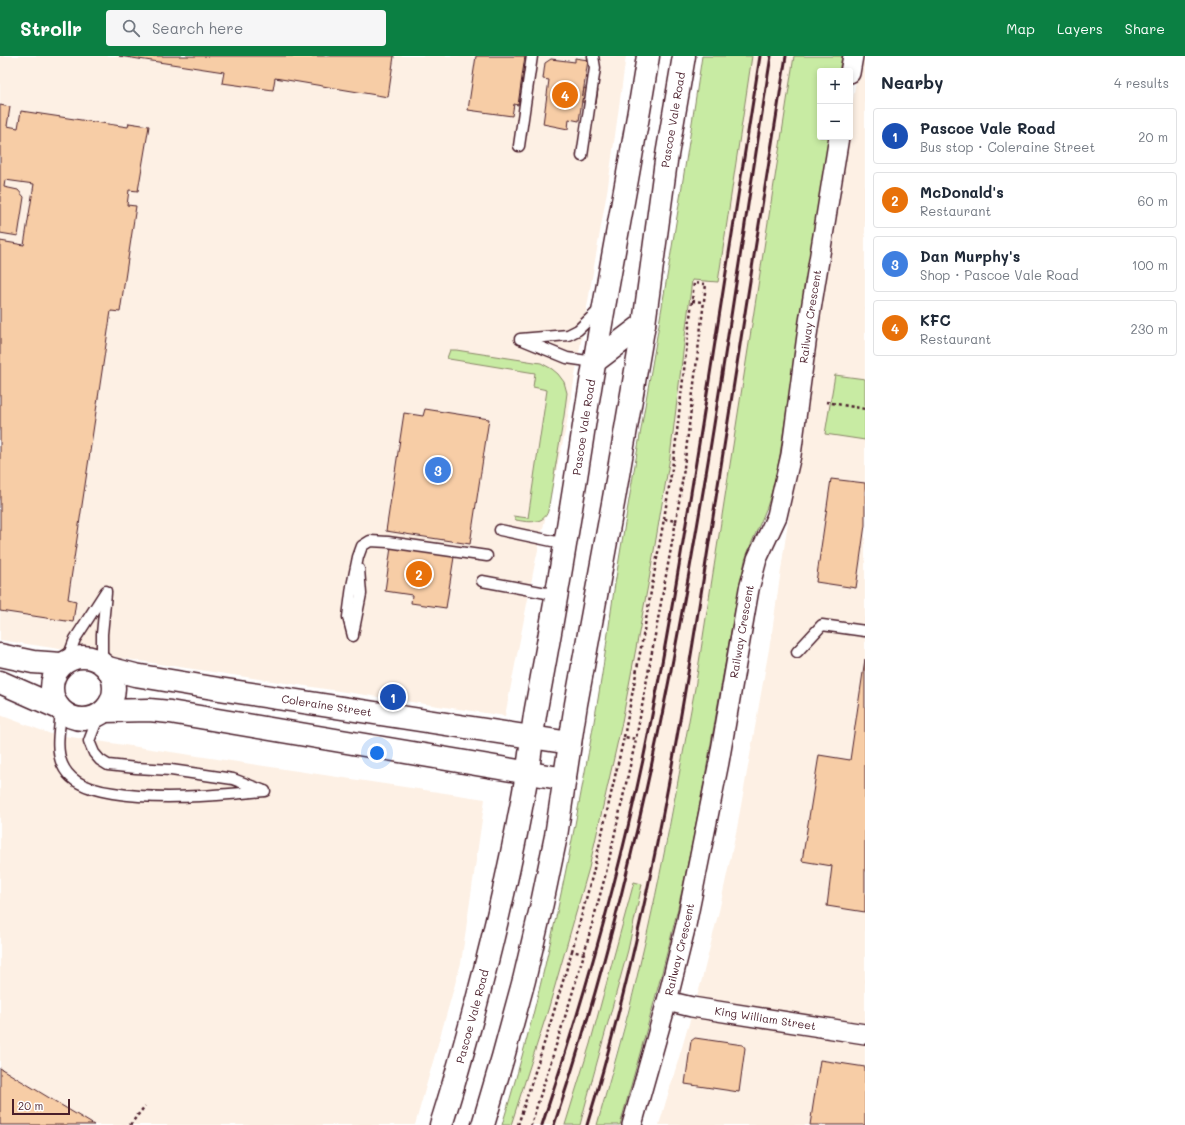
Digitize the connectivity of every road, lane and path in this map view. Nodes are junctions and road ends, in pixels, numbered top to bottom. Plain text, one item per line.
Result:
1 (593, 56) edge
2 (648, 56) edge
3 (684, 56) edge
4 (853, 56) edge
5 (531, 58) edge
6 (851, 68) edge
7 (839, 140) edge
8 (519, 146) dead end
9 (582, 156) dead end
10 (692, 301) junction
11 (704, 302) junction
12 (604, 305) junction
13 (644, 324) junction
14 (594, 362) junction
15 (826, 402) dead end
16 (865, 409) edge
17 (664, 519) junction
18 (676, 521) junction
19 (500, 530) dead end
20 (566, 544) junction
21 (488, 556) dead end
22 (482, 581) dead end
23 (557, 595) junction
24 (865, 631) edge
25 (353, 636) dead end
26 (797, 652) dead end
27 (0, 655) edge
28 (64, 662) junction
29 (105, 666) junction
30 (0, 682) edge
31 (60, 709) junction
32 (102, 713) junction
33 (624, 737) junction
34 (532, 738) junction
35 (636, 739) junction
36 (570, 743) junction
37 (528, 772) junction
38 (565, 779) junction
39 (572, 951) junction
40 (584, 954) junction
41 (667, 1001) junction
42 (865, 1034) edge
43 (145, 1106) dead end
44 (130, 1125) edge
45 (441, 1125) edge
46 (483, 1125) edge
47 (518, 1125) edge
48 (531, 1125) edge
49 (632, 1125) edge

1 - 9 lane
2 - 12 main road, Pascoe Vale Road
3 - 13 main road, Pascoe Vale Road
4 - 6 street
5 - 8 lane
7 - 41 street, Railway Crescent
10 - 11 path
10 - 11 path
10 - 17 path
11 - 18 path
12 - 14 main road, Pascoe Vale Road
12 - 14 lane
13 - 14 main road
13 - 36 main road, Pascoe Vale Road
14 - 20 main road, Pascoe Vale Road
15 - 16 path
17 - 18 path
17 - 33 path
18 - 35 path
19 - 20 lane
20 - 23 main road, Pascoe Vale Road
21 - 25 lane
22 - 23 lane
23 - 34 main road, Pascoe Vale Road
24 - 26 lane
27 - 28 main road
28 - 29 main road
28 - 29 lane
28 - 31 main road
29 - 32 main road
29 - 34 main road, Coleraine Street
30 - 31 main road
31 - 32 main road
31 - 32 lane
32 - 37 main road
33 - 35 path
33 - 39 path
34 - 36 main road, Coleraine Street
34 - 37 main road, Pascoe Vale Road
35 - 40 path
36 - 38 main road, Pascoe Vale Road
37 - 38 main road
37 - 45 main road, Pascoe Vale Road
38 - 46 main road, Pascoe Vale Road
39 - 40 path
39 - 47 path
40 - 48 path
41 - 42 street, King William Street
41 - 49 street, Railway Crescent
43 - 44 path

